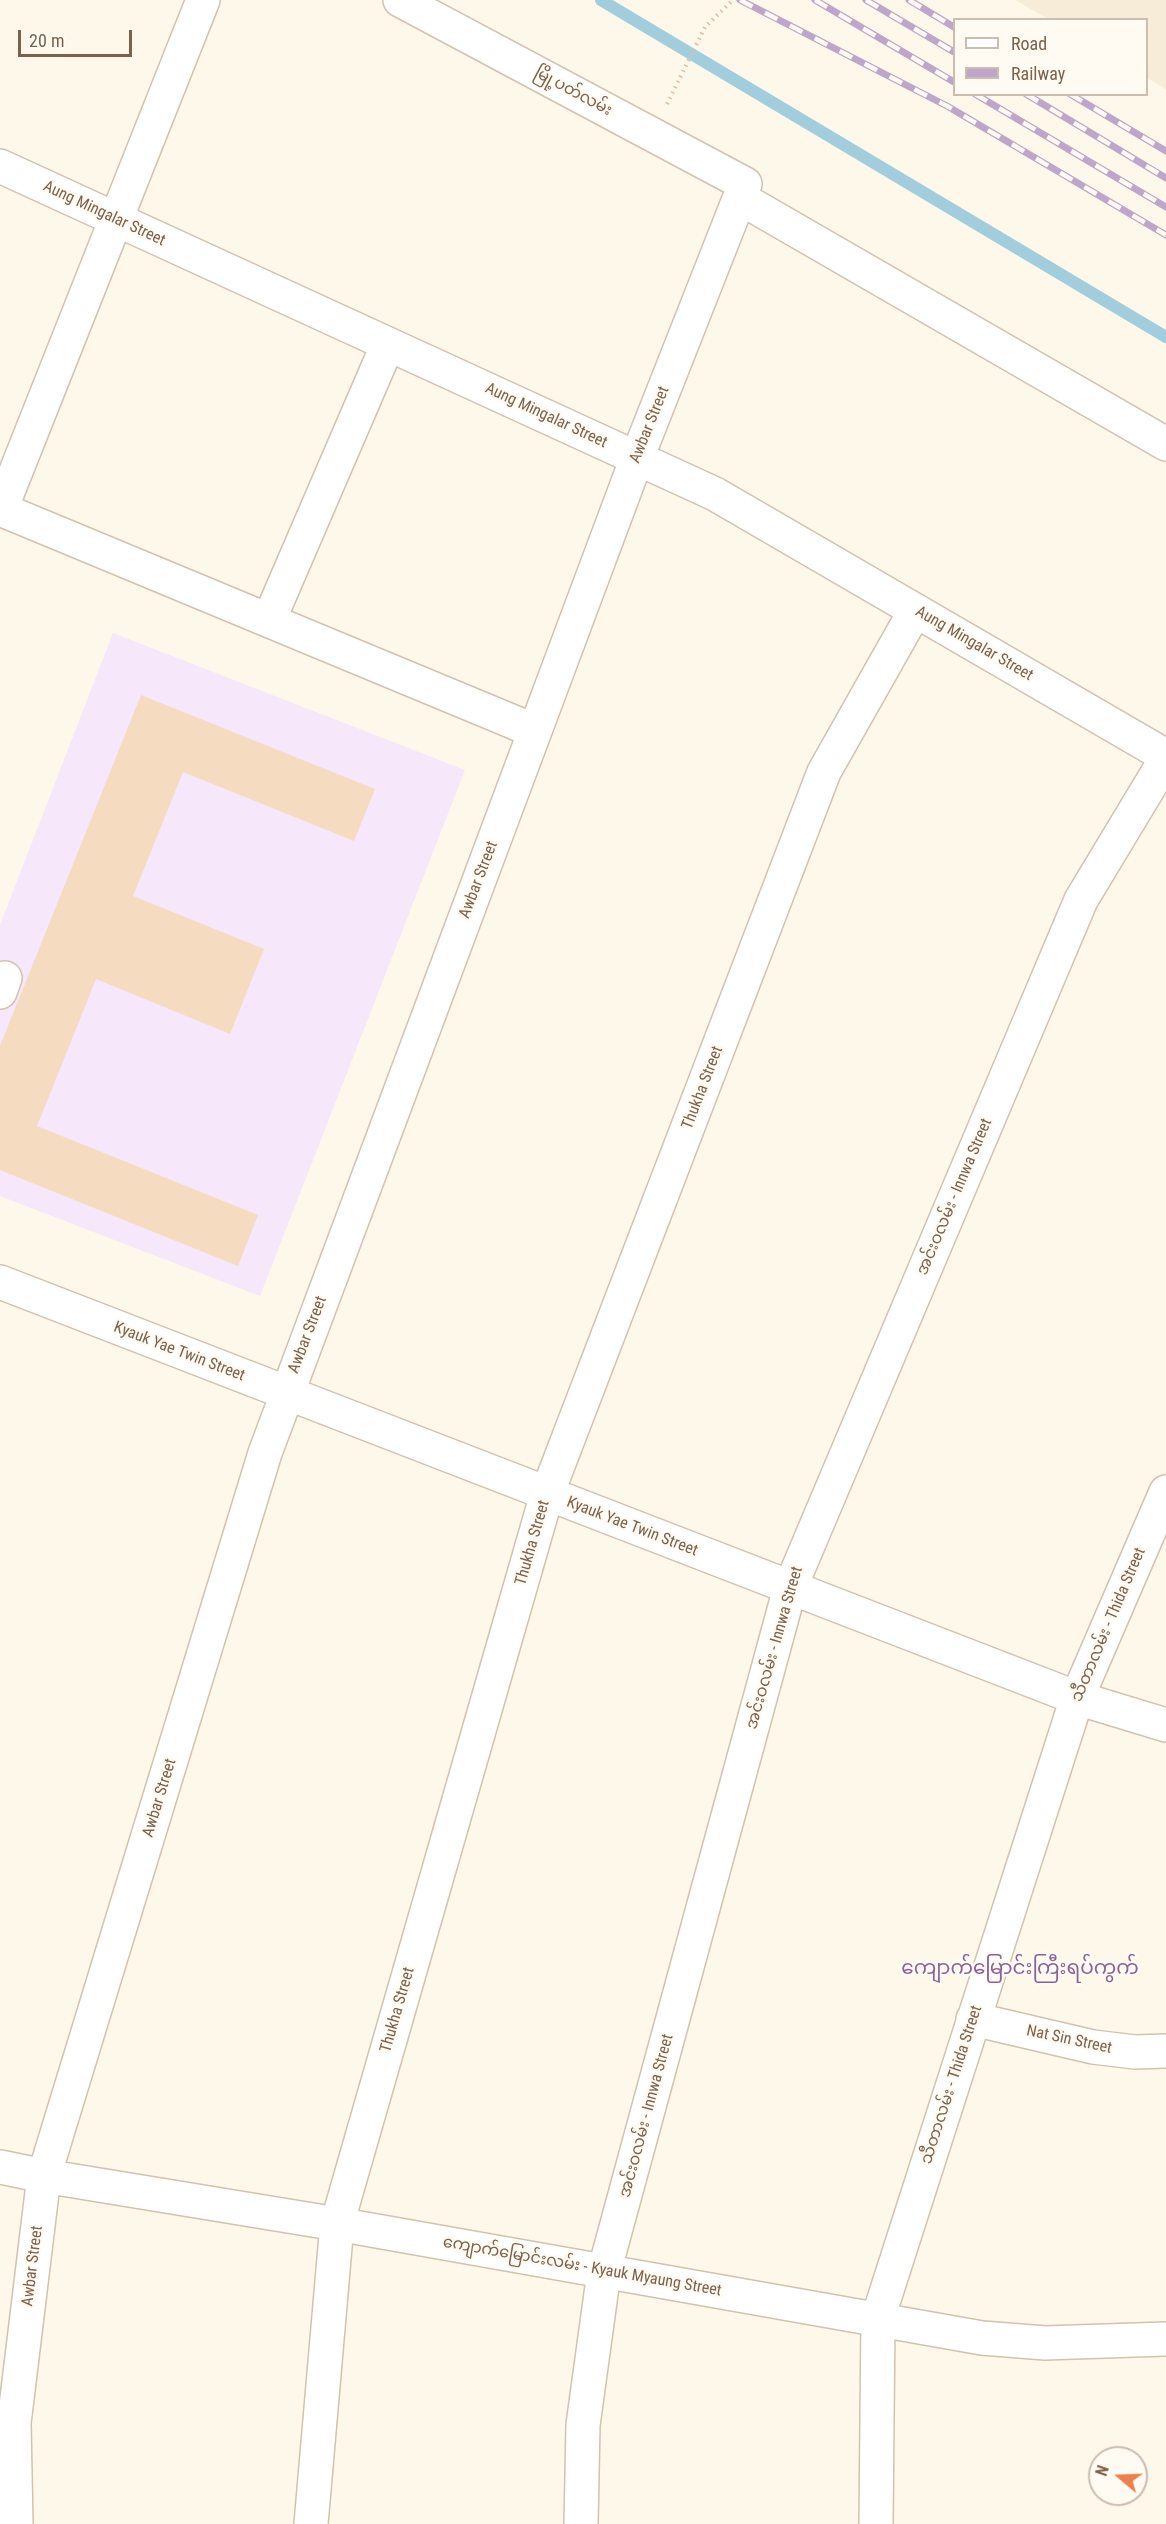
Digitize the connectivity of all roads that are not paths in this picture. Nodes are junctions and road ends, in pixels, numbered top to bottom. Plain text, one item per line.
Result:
1 (203, 0) edge
2 (400, 0) edge
3 (0, 166) edge
4 (743, 191) junction
5 (116, 220) junction
6 (388, 344) junction
7 (1166, 444) edge
8 (637, 458) junction
9 (1, 509) edge
10 (915, 610) junction
11 (269, 620) junction
12 (535, 731) junction
13 (1166, 757) edge
14 (0, 1282) edge
15 (287, 1393) junction
16 (1166, 1492) edge
17 (548, 1494) junction
18 (790, 1587) junction
19 (1077, 1698) junction
20 (1166, 1725) edge
21 (973, 2019) junction
22 (1166, 2051) edge
23 (0, 2166) edge
24 (44, 2176) junction
25 (337, 2224) junction
26 (604, 2272) junction
27 (878, 2318) junction
28 (1166, 2338) edge
29 (7, 2422) edge
30 (16, 2524) edge
31 (311, 2524) edge
32 (581, 2524) edge
33 (876, 2524) edge

1 - 5 street
2 - 4 street, မြို့ပတ်လမ်း
3 - 5 street, Aung Mingalar Street
4 - 7 street, မြို့ပတ်လမ်း
4 - 8 street, Awbar Street
5 - 6 street, Aung Mingalar Street
5 - 9 street
6 - 8 street, Aung Mingalar Street
6 - 11 street
8 - 10 street, Aung Mingalar Street
8 - 12 street, Awbar Street
9 - 11 street
10 - 13 street, Aung Mingalar Street
10 - 17 street, Thukha Street
11 - 12 street
12 - 15 street, Awbar Street
13 - 18 street, အင်းဝလမ်း - Innwa Street
14 - 15 street, Kyauk Yae Twin Street
15 - 17 street, Kyauk Yae Twin Street
15 - 24 street, Awbar Street
16 - 19 street, သီတာလမ်း - Thida Street
17 - 18 street, Kyauk Yae Twin Street
17 - 25 street, Thukha Street
18 - 19 street, Kyauk Yae Twin Street
18 - 26 street, အင်းဝလမ်း - Innwa Street
19 - 20 street, Kyauk Yae Twin Street
19 - 21 street, သီတာလမ်း - Thida Street
21 - 22 street, Nat Sin Street
21 - 27 street, သီတာလမ်း - Thida Street
23 - 24 street, ကျောက်မြောင်းလမ်း - Kyauk Myaung Street
24 - 25 street, ကျောက်မြောင်းလမ်း - Kyauk Myaung Street
24 - 29 street, Awbar Street
25 - 26 street, ကျောက်မြောင်းလမ်း - Kyauk Myaung Street
25 - 31 street, Thukha Street
26 - 27 street, ကျောက်မြောင်းလမ်း - Kyauk Myaung Street
26 - 32 street, အင်းဝလမ်း - Innwa Street
27 - 28 street, ကျောက်မြောင်းလမ်း - Kyauk Myaung Street
27 - 33 street, သီတာလမ်း - Thida Street
29 - 30 street, Awbar Street

